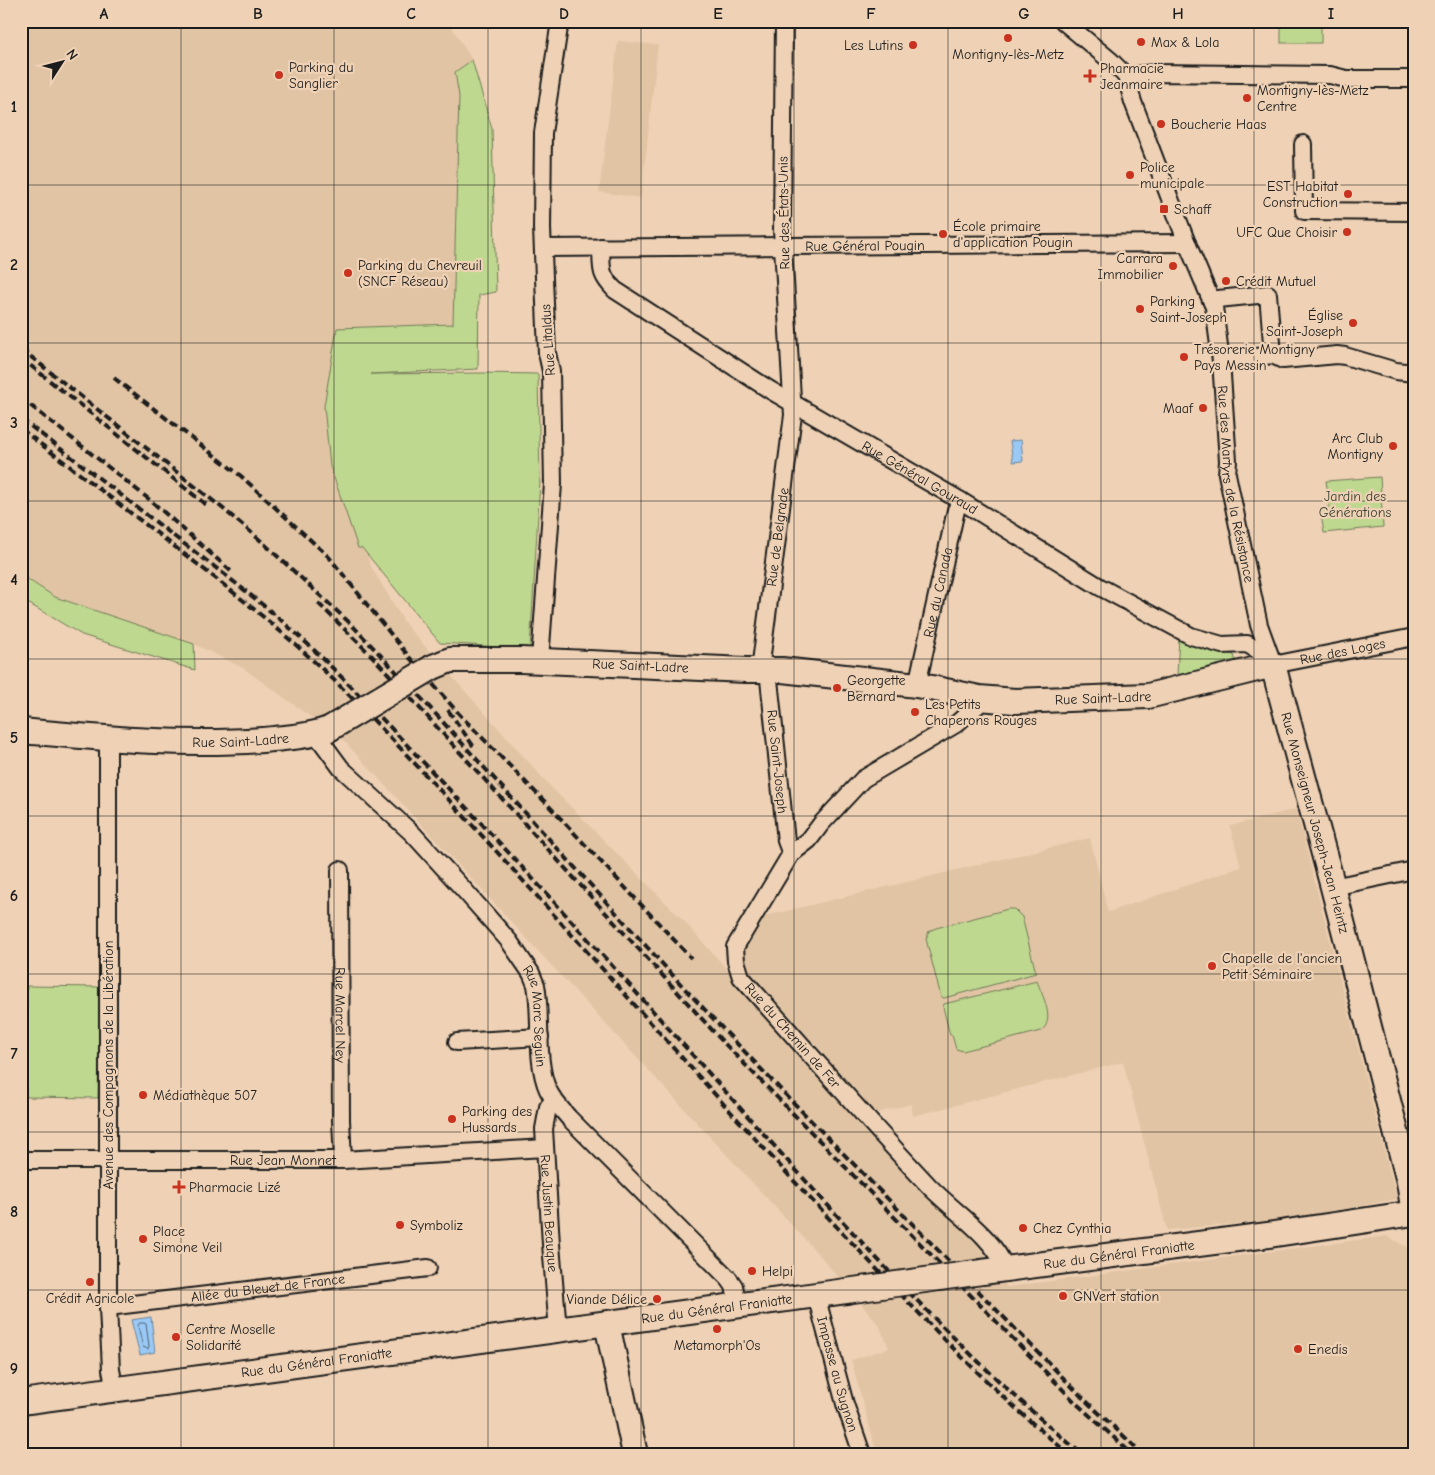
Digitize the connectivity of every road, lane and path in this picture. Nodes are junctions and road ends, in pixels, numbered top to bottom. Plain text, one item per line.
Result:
1 (560, 21) edge
2 (784, 21) edge
3 (1063, 21) edge
4 (1126, 76) junction
5 (1414, 79) edge
6 (1304, 144) dead end
7 (1414, 212) edge
8 (1187, 243) junction
9 (783, 245) junction
10 (601, 247) junction
11 (543, 248) junction
12 (1212, 302) junction
13 (1273, 355) junction
14 (1221, 361) junction
15 (1414, 372) edge
16 (793, 404) junction
17 (961, 501) junction
18 (1414, 637) edge
19 (540, 660) junction
20 (1273, 666) junction
21 (764, 670) junction
22 (917, 686) junction
23 (979, 698) junction
24 (21, 731) edge
25 (323, 731) junction
26 (108, 739) junction
27 (791, 854) junction
28 (340, 870) dead end
29 (1414, 870) edge
30 (1333, 887) junction
31 (540, 1037) junction
32 (457, 1042) dead end
33 (554, 1100) junction
34 (545, 1148) junction
35 (108, 1159) junction
36 (21, 1160) edge
37 (343, 1160) junction
38 (1414, 1213) edge
39 (428, 1268) dead end
40 (1006, 1269) junction
41 (816, 1295) junction
42 (738, 1306) junction
43 (108, 1307) junction
44 (607, 1324) junction
45 (558, 1331) junction
46 (115, 1390) junction
47 (21, 1402) edge
48 (635, 1454) edge
49 (862, 1454) edge

1 - 11 street, Rue Litaldus
2 - 9 street, Rue des États-Unis
3 - 4 street
4 - 5 street
4 - 8 street, Rue des Martyrs de la Résistance
6 - 7 street
8 - 9 street, Rue Général Pougin
8 - 12 street, Rue des Martyrs de la Résistance
9 - 10 street, Rue Général Pougin
9 - 16 street, Rue des États-Unis
10 - 11 street, Rue Général Pougin
10 - 16 street, Rue Général Gouraud
11 - 19 street, Rue Litaldus
12 - 13 street
12 - 14 street, Rue des Martyrs de la Résistance
13 - 14 street
13 - 15 street
14 - 20 street, Rue des Martyrs de la Résistance
16 - 17 street, Rue Général Gouraud
16 - 21 street, Rue de Belgrade
17 - 20 street, Rue Général Gouraud
17 - 22 street, Rue du Canada
18 - 20 street, Rue des Loges
19 - 21 street, Rue Saint-Ladre
19 - 25 street, Rue Saint-Ladre, bridge
20 - 23 street, Rue Saint-Ladre
20 - 30 street, Rue Monseigneur Joseph-Jean Heintz
21 - 22 street, Rue Saint-Ladre
21 - 27 street, Rue Saint-Joseph
22 - 23 street, Rue Saint-Ladre
23 - 27 street, Rue du Chemin de Fer
24 - 26 street, Rue Saint-Ladre
25 - 26 street, Rue Saint-Ladre
25 - 31 street, Rue Marc Seguin
26 - 35 street, Avenue des Compagnons de la Libération
27 - 40 street, Rue du Chemin de Fer
28 - 37 street, Rue Marcel Ney
29 - 30 street
30 - 38 street, Rue Monseigneur Joseph-Jean Heintz
31 - 32 street
31 - 33 street, Rue Marc Seguin
33 - 34 street, Rue Justin Beauque
33 - 42 street, Rue Marc Seguin
34 - 37 street, Rue Jean Monnet
34 - 45 street, Rue Justin Beauque
35 - 36 street, Rue Jean Monnet
35 - 37 street, Rue Jean Monnet
35 - 43 street, Avenue des Compagnons de la Libération
38 - 40 street, Rue du Général Franiatte
39 - 43 street, Allée du Bleuet de France
40 - 41 street, Rue du Général Franiatte, bridge
41 - 42 street, Rue du Général Franiatte
41 - 49 street, Impasse au Sugnon
42 - 44 street, Rue du Général Franiatte
43 - 46 street, Avenue des Compagnons de la Libération
44 - 45 street, Rue du Général Franiatte
44 - 48 street
45 - 46 street, Rue du Général Franiatte
46 - 47 street, Rue du Général Franiatte

